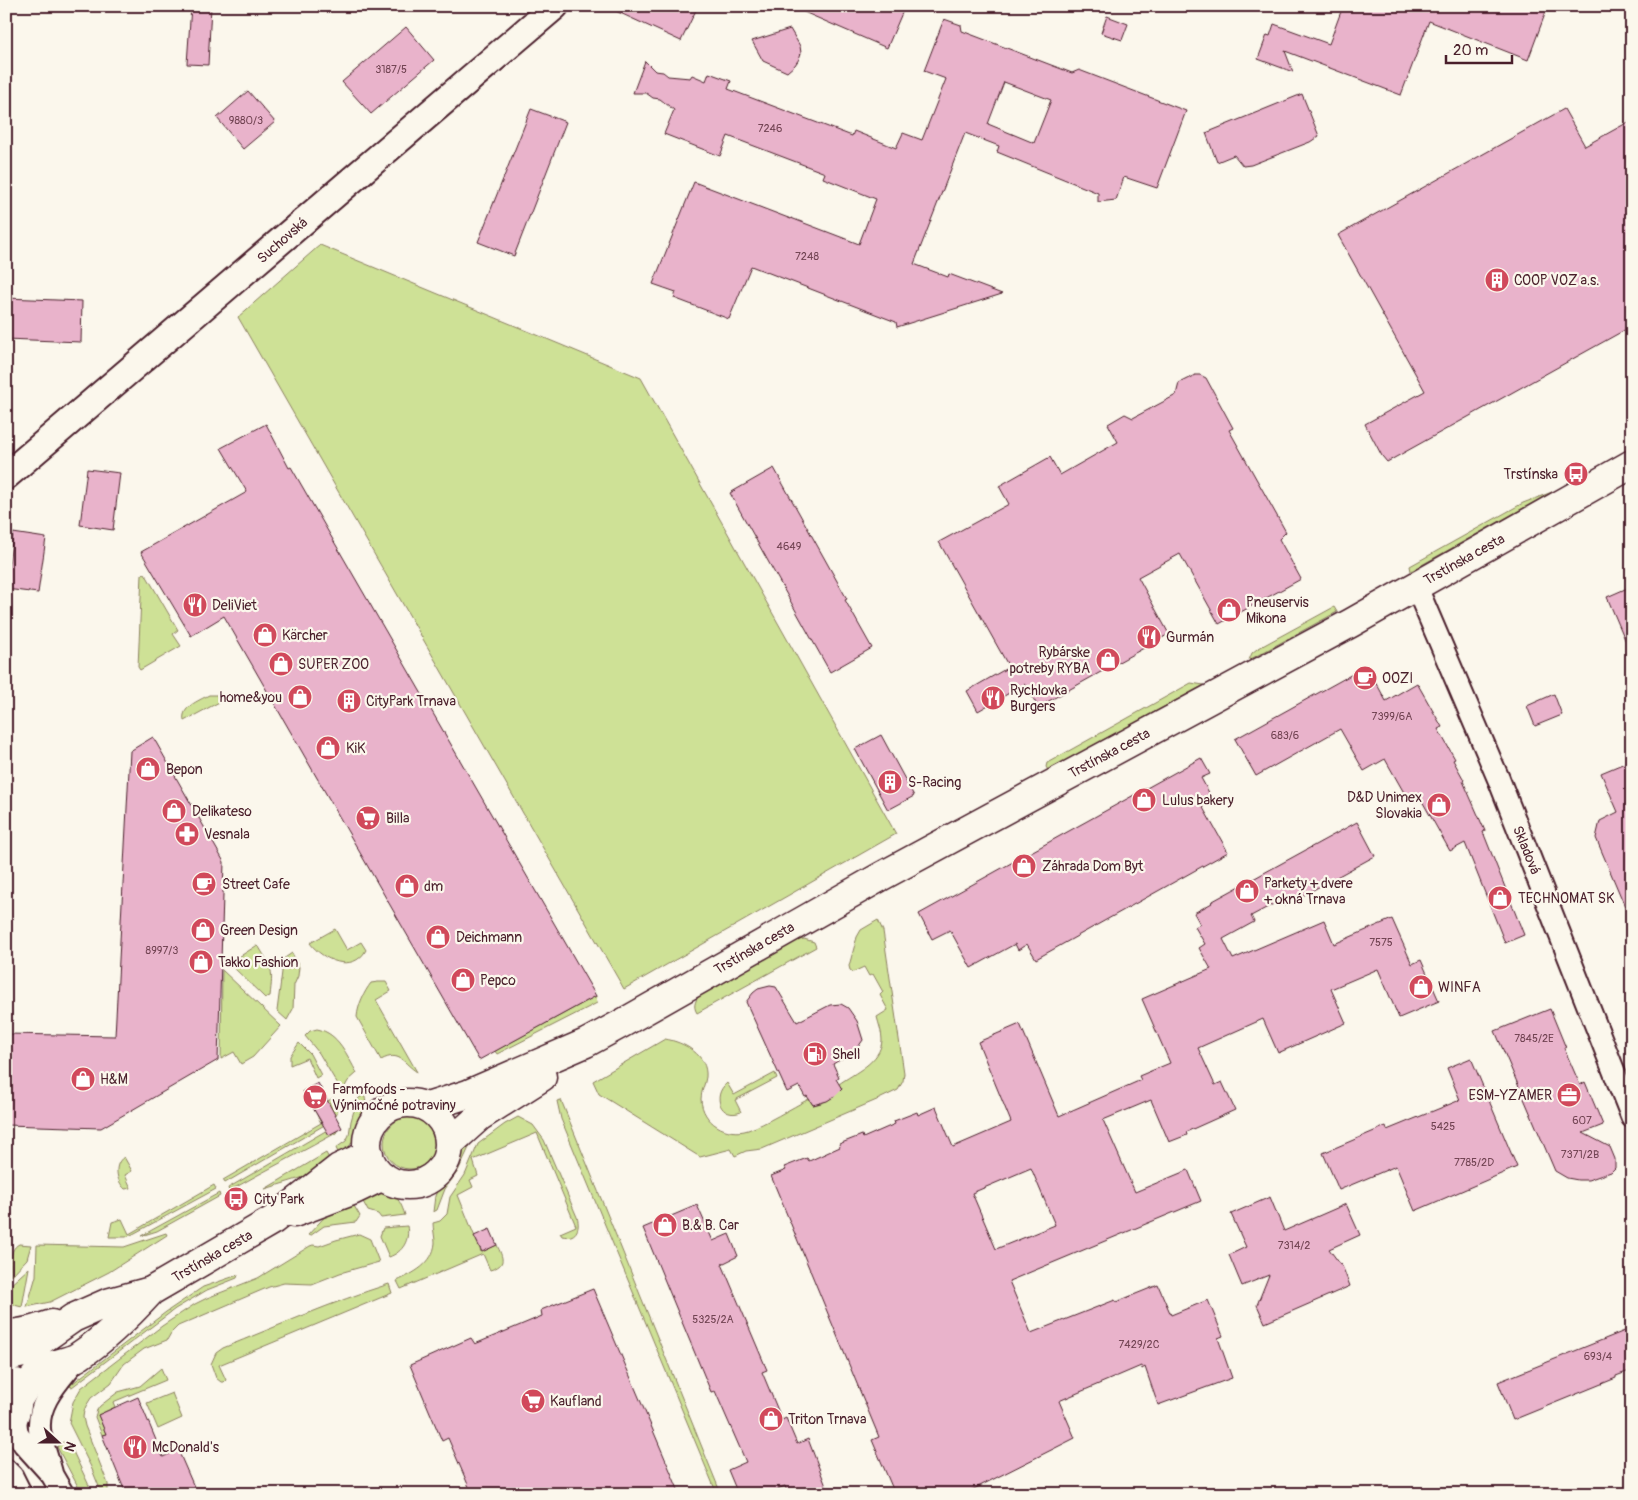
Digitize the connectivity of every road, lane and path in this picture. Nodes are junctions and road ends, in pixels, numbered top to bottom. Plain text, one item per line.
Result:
1 (555, 6) edge
2 (1632, 464) edge
3 (7, 474) edge
4 (1416, 586) junction
5 (586, 1043) junction
6 (427, 1107) junction
7 (1632, 1117) edge
8 (450, 1144) junction
9 (376, 1165) junction
10 (151, 1291) junction
11 (72, 1318) junction
12 (6, 1334) edge
13 (6, 1358) edge
14 (77, 1358) junction
15 (6, 1367) edge
16 (13, 1415) edge
17 (6, 1470) edge
18 (52, 1475) junction
19 (21, 1494) edge
20 (63, 1494) edge

1 - 3 street, Suchovská
2 - 4 main road, Trstínska cesta
4 - 5 main road, Trstínska cesta
4 - 7 street, Skladová
5 - 6 main road, Trstínska cesta
5 - 8 main road, Trstínska cesta
6 - 8 main road
6 - 9 main road, Trstínska cesta
8 - 9 main road, Trstínska cesta
9 - 10 main road, Trstínska cesta
10 - 11 main road, Trstínska cesta
10 - 14 main road, Trstínska cesta
11 - 12 main road
11 - 13 main road, Trstínska cesta
14 - 16 main road, Trstínska cesta
14 - 18 street
15 - 16 main road
16 - 18 street
17 - 19 street
18 - 20 street

